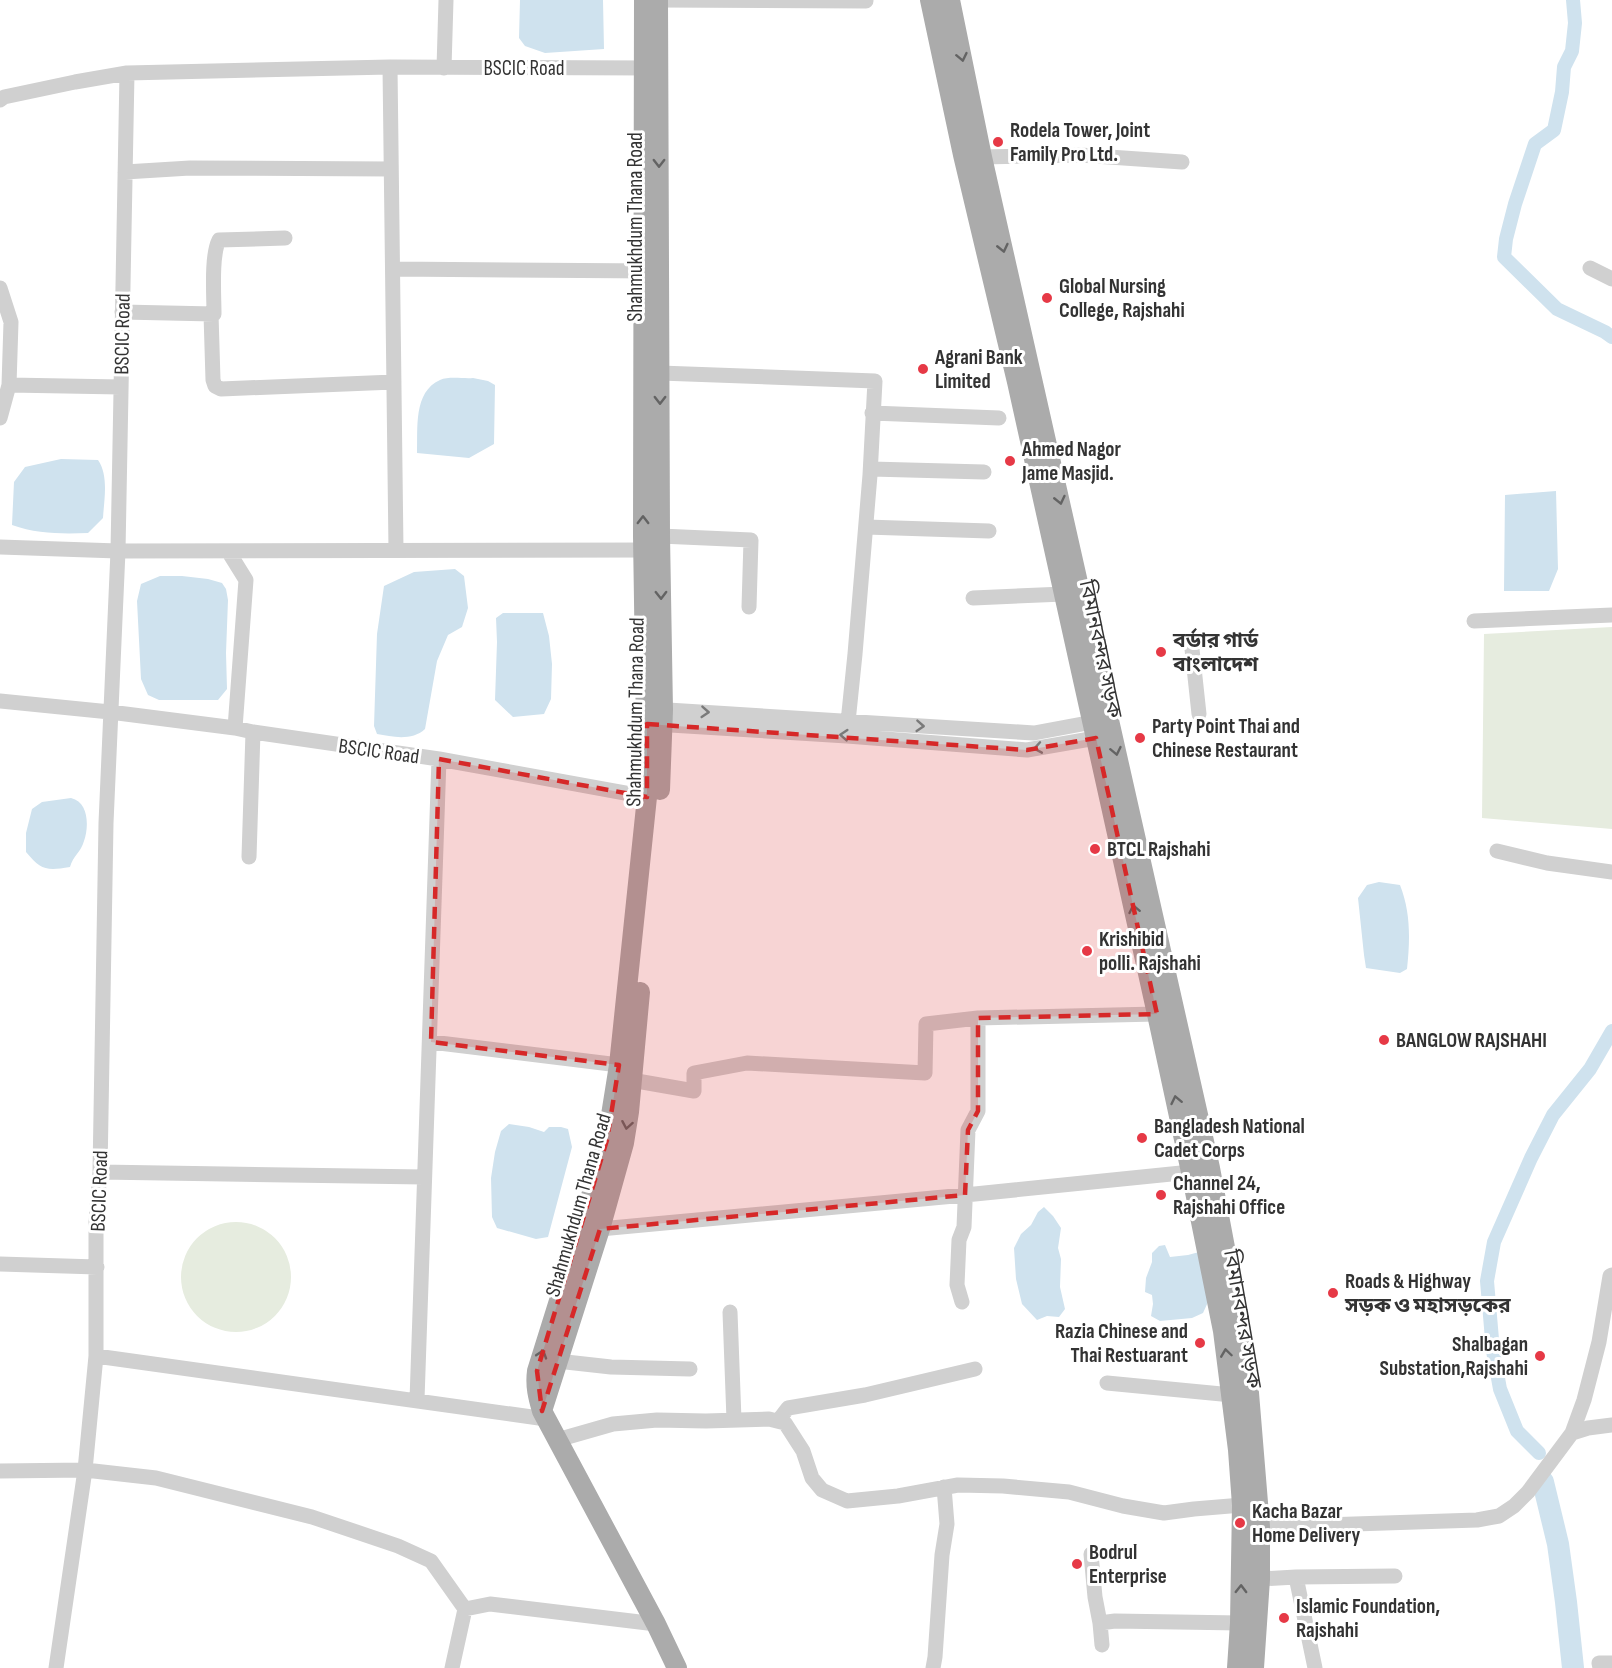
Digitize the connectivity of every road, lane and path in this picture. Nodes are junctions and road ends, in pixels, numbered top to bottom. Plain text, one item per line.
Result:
1 (446, 0) edge
2 (644, 0) edge
3 (658, 0) edge
4 (870, 0) edge
5 (930, 0) edge
6 (954, 4) edge
7 (390, 67) junction
8 (444, 68) junction
9 (651, 68) junction
10 (127, 73) junction
11 (0, 100) edge
12 (982, 157) junction
13 (1182, 162) dead end
14 (392, 169) junction
15 (125, 172) junction
16 (285, 238) dead end
17 (1590, 268) dead end
18 (393, 269) junction
19 (652, 271) junction
20 (1612, 279) edge
21 (0, 288) edge
22 (123, 312) junction
23 (211, 314) junction
24 (660, 373) junction
25 (394, 382) junction
26 (9, 385) junction
27 (121, 387) junction
28 (872, 414) junction
29 (0, 418) edge
30 (999, 418) dead end
31 (871, 469) junction
32 (984, 472) dead end
33 (866, 527) junction
34 (988, 531) dead end
35 (655, 546) junction
36 (0, 547) edge
37 (396, 550) junction
38 (118, 551) junction
39 (228, 551) junction
40 (1064, 594) junction
41 (973, 598) dead end
42 (749, 607) dead end
43 (1612, 615) edge
44 (1474, 621) dead end
45 (1192, 649) dead end
46 (0, 701) edge
47 (110, 711) junction
48 (1199, 714) dead end
49 (655, 717) junction
50 (848, 722) junction
51 (235, 728) junction
52 (1094, 730) junction
53 (253, 732) junction
54 (440, 759) junction
55 (646, 797) junction
56 (1123, 823) junction
57 (1497, 851) dead end
58 (249, 857) dead end
59 (1612, 872) edge
60 (1157, 1014) junction
61 (978, 1018) junction
62 (430, 1041) junction
63 (625, 1072) junction
64 (100, 1172) junction
65 (1191, 1172) junction
66 (424, 1177) junction
67 (965, 1195) junction
68 (600, 1229) junction
69 (0, 1264) edge
70 (97, 1267) junction
71 (1611, 1274) edge
72 (962, 1302) dead end
73 (730, 1312) dead end
74 (96, 1356) junction
75 (557, 1361) junction
76 (690, 1369) dead end
77 (975, 1369) dead end
78 (1107, 1383) dead end
79 (1232, 1395) junction
80 (417, 1400) junction
81 (544, 1415) junction
82 (734, 1420) junction
83 (778, 1421) junction
84 (1612, 1425) edge
85 (1572, 1433) junction
86 (557, 1440) junction
87 (85, 1470) junction
88 (0, 1471) edge
89 (944, 1487) junction
90 (1242, 1505) junction
91 (1260, 1527) junction
92 (1091, 1554) dead end
93 (1395, 1576) dead end
94 (1296, 1577) junction
95 (1260, 1579) junction
96 (465, 1609) junction
97 (1100, 1623) junction
98 (1240, 1623) junction
99 (656, 1624) junction
100 (1102, 1645) dead end
101 (1612, 1663) edge
102 (56, 1668) edge
103 (452, 1668) edge
104 (677, 1668) edge
105 (933, 1668) edge
106 (1237, 1668) edge
107 (1254, 1668) edge
108 (1315, 1668) edge
109 (1600, 1668) edge

1 - 8 street
2 - 9 main road, Shahmukhdum Thana Road
3 - 4 street
3 - 9 main road, Shahmukhdum Thana Road
5 - 40 main road, বিমানবন্দর সড়ক
6 -> 12 main road, বিমানবন্দর সড়ক
7 - 8 street, BSCIC Road
7 - 10 street, BSCIC Road
7 - 14 street
8 - 9 street, BSCIC Road
9 - 19 main road, Shahmukhdum Thana Road
10 - 11 street, BSCIC Road
10 - 15 street, BSCIC Road
12 - 13 street
12 -> 56 main road, বিমানবন্দর সড়ক
14 - 15 street
14 - 18 street
15 - 22 street, BSCIC Road
16 - 23 street
17 - 20 street
18 - 19 street
18 - 25 street
19 - 24 main road, Shahmukhdum Thana Road
35 -> 19 main road, Shahmukhdum Thana Road
21 - 26 street
22 - 23 street
22 - 27 street, BSCIC Road
23 - 25 street
24 - 28 street
24 -> 35 main road, Shahmukhdum Thana Road
25 - 37 street
26 - 27 street
26 - 29 street
27 - 38 street, BSCIC Road
28 - 30 street
28 - 31 street
31 - 32 street
31 - 33 street
33 - 34 street
33 - 50 street
35 - 37 street
35 - 42 street
35 - 49 main road, Shahmukhdum Thana Road
36 - 38 street
37 - 39 street
38 - 39 street
38 - 47 street, BSCIC Road
39 - 51 street
40 - 41 street
40 - 52 main road, বিমানবন্দর সড়ক
43 - 44 street
45 - 48 street
46 - 47 street, BSCIC Road
47 - 51 street, BSCIC Road
47 - 64 street, BSCIC Road
49 -> 50 street
52 -> 49 street
49 - 55 main road, Shahmukhdum Thana Road
49 - 63 main road, Shahmukhdum Thana Road
50 -> 52 street
51 - 53 street, BSCIC Road
52 - 56 main road, বিমানবন্দর সড়ক
53 - 54 street, BSCIC Road
53 - 58 street
54 - 55 street, BSCIC Road
54 - 62 street
55 - 63 main road, Shahmukhdum Thana Road
60 -> 56 main road, বিমানবন্দর সড়ক
56 - 91 main road, বিমানবন্দর সড়ক
57 - 59 street
60 - 61 street
65 -> 60 main road, বিমানবন্দর সড়ক
61 - 63 street
61 - 67 street
62 - 63 street
62 - 66 street
63 -> 68 main road, Shahmukhdum Thana Road
81 -> 63 main road, Shahmukhdum Thana Road
64 - 66 street
64 - 70 street, BSCIC Road
65 - 67 street
79 -> 65 main road, বিমানবন্দর সড়ক
66 - 80 street
67 - 68 street
67 - 72 street
68 - 75 main road, Shahmukhdum Thana Road
69 - 70 street
70 - 74 street, BSCIC Road
71 - 85 street
73 - 82 street
74 - 80 street
74 - 87 street, BSCIC Road
75 - 76 street
75 - 81 main road, Shahmukhdum Thana Road
77 - 83 street
78 - 79 street
79 - 90 main road, বিমানবন্দর সড়ক
80 - 81 street
81 - 86 main road, Shahmukhdum Thana Road
82 - 83 street
82 - 86 street
83 - 89 street
84 - 85 street
85 - 91 street
86 - 99 main road, Shahmukhdum Thana Road
87 - 88 street
87 - 96 street
87 - 102 street, BSCIC Road
89 - 90 street
89 - 105 street
98 -> 90 main road, বিমানবন্দর সড়ক
91 - 95 main road, বিমানবন্দর সড়ক
92 - 97 street
93 - 94 street
94 - 95 street
94 - 108 street
95 - 107 main road, বিমানবন্দর সড়ক
96 - 99 street
96 - 103 street
97 - 98 street
97 - 100 street
98 - 106 main road, বিমানবন্দর সড়ক
99 - 104 main road, Shahmukhdum Thana Road
101 - 109 street

